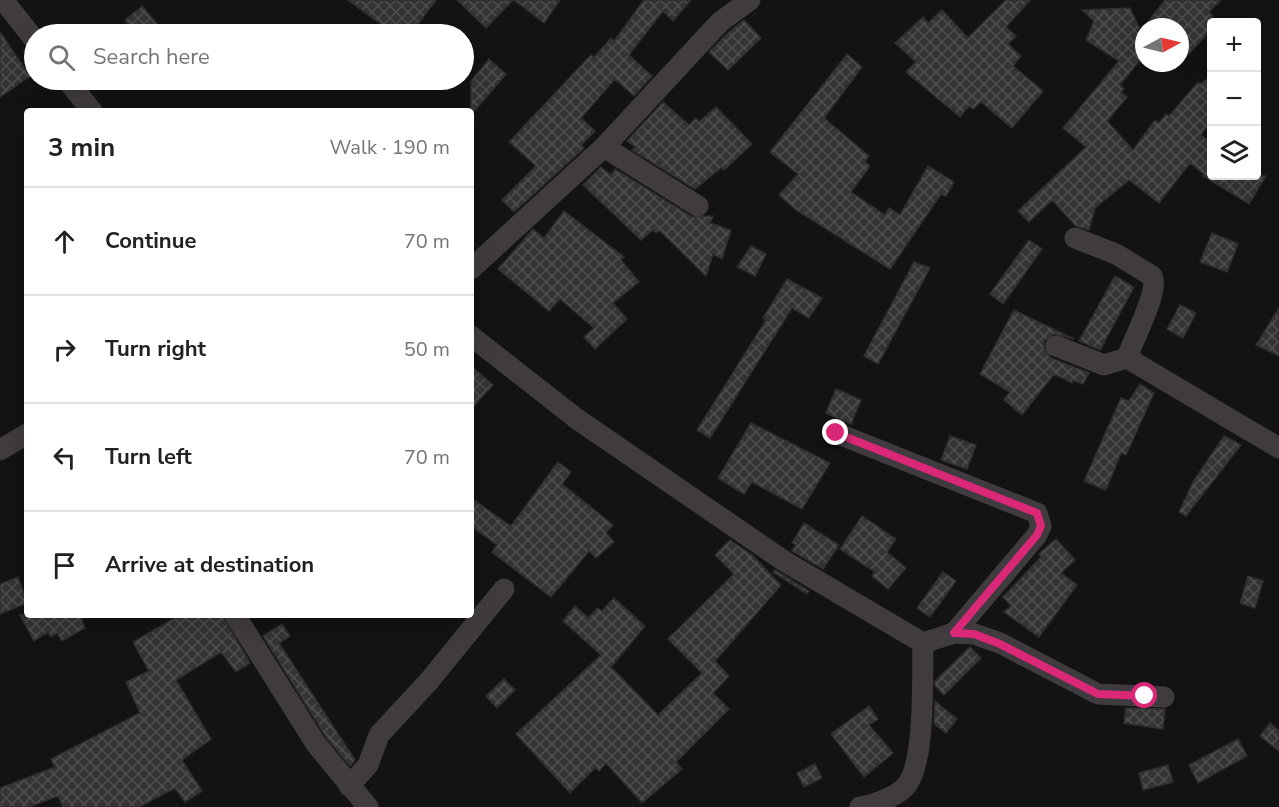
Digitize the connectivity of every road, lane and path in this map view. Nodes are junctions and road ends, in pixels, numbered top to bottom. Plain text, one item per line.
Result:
1 (3, 0) edge
2 (750, 0) edge
3 (24, 26) edge
4 (75, 90) edge
5 (90, 108) edge
6 (604, 147) junction
7 (698, 206) dead end
8 (1074, 238) dead end
9 (474, 266) edge
10 (474, 338) edge
11 (1056, 346) dead end
12 (1127, 358) junction
13 (836, 433) dead end
14 (24, 436) edge
15 (1279, 448) edge
16 (0, 450) edge
17 (504, 589) dead end
18 (237, 618) edge
19 (954, 633) junction
20 (923, 643) junction
21 (1164, 697) dead end
22 (349, 786) junction
23 (368, 807) edge
24 (860, 807) edge

1 - 3 street
2 - 6 street
4 - 5 street
6 - 7 street
6 - 9 street
8 - 12 street
10 - 20 street
11 - 12 street
12 - 15 street
13 - 19 street
14 - 16 street
17 - 22 street
18 - 22 street
19 - 20 street
19 - 21 street
20 - 24 street
22 - 23 street

